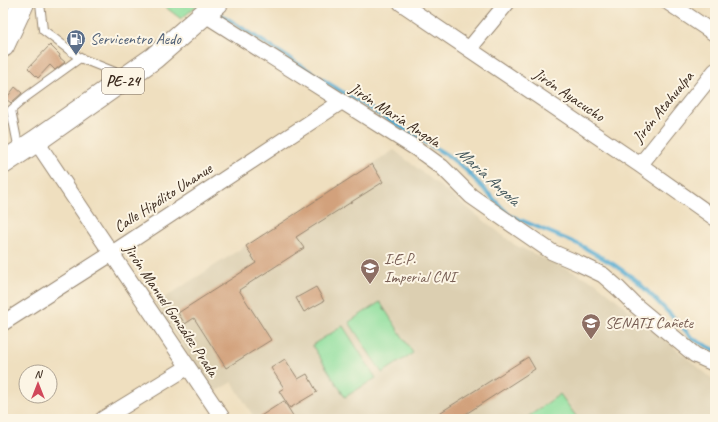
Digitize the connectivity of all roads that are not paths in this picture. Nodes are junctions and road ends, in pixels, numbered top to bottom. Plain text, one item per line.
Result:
1 (23, 3) edge
2 (40, 3) edge
3 (401, 3) edge
4 (507, 3) edge
5 (669, 3) edge
6 (211, 9) edge
7 (715, 34) edge
8 (3, 46) edge
9 (469, 49) junction
10 (80, 58) junction
11 (715, 71) edge
12 (128, 77) junction
13 (341, 102) junction
14 (20, 152) edge
15 (640, 165) junction
16 (715, 218) edge
17 (111, 254) junction
18 (3, 323) edge
19 (715, 364) edge
20 (188, 367) junction
21 (103, 419) edge
22 (223, 419) edge

1 - 8 highway
2 - 10 lane
3 - 9 street, Jirón Ayacucho
4 - 9 street
5 - 7 street
6 - 12 highway, PE-24
6 - 13 street, Jirón María Angola
9 - 15 street, Jirón Ayacucho
10 - 12 lane
10 - 14 lane
11 - 15 street, Jirón Atahualpa
12 - 14 highway, PE-24
13 - 17 street, Calle Hipólito Unanue
13 - 19 street, Jirón María Angola
14 - 17 street, Jirón Manuel González Prada
15 - 16 street, Jirón Ayacucho
17 - 18 street, Calle Hipólito Unanue
17 - 20 street, Jirón Manuel González Prada
20 - 21 street
20 - 22 street, Jirón Manuel González Prada

